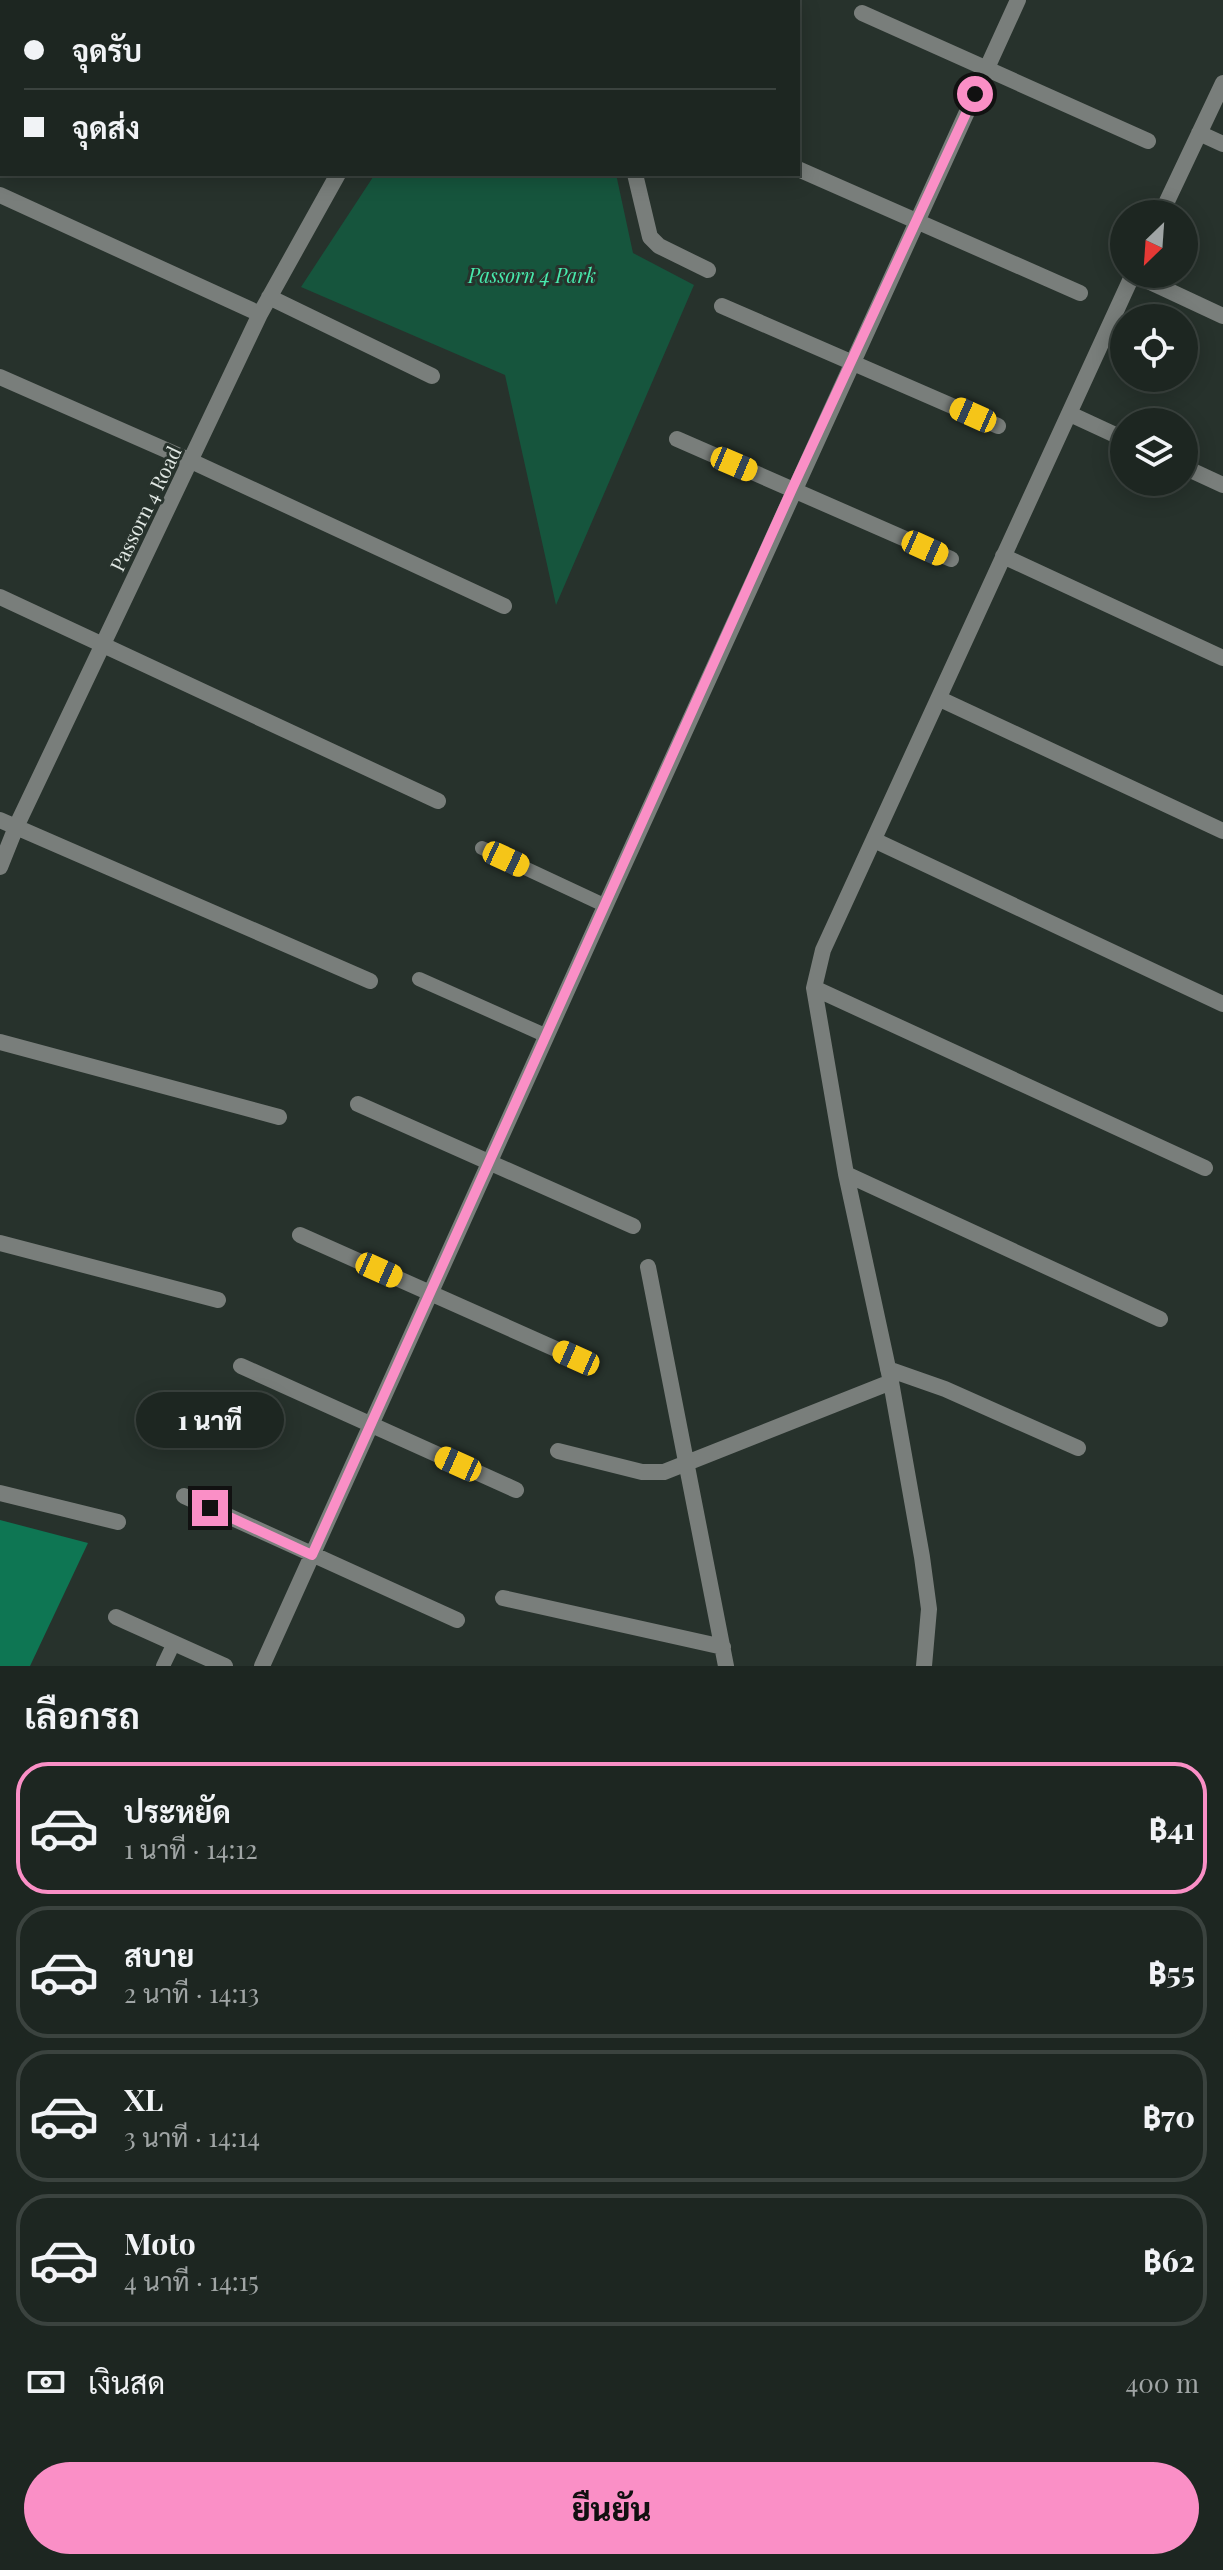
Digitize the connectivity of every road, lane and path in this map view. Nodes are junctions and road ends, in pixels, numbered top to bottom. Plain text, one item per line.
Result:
1 (1018, 0) edge
2 (862, 13) dead end
3 (986, 68) junction
4 (1223, 83) edge
5 (1199, 133) junction
6 (1148, 141) dead end
7 (1223, 144) edge
8 (800, 170) edge
9 (337, 176) edge
10 (635, 176) edge
11 (0, 195) edge
12 (1168, 200) edge
13 (917, 220) junction
14 (708, 270) dead end
15 (1127, 288) edge
16 (1163, 288) edge
17 (1080, 293) dead end
18 (269, 297) junction
19 (722, 306) dead end
20 (260, 314) junction
21 (1223, 316) edge
22 (850, 361) junction
23 (432, 376) dead end
24 (0, 377) edge
25 (1070, 414) junction
26 (998, 426) dead end
27 (1110, 433) edge
28 (677, 439) dead end
29 (191, 461) junction
30 (1198, 473) edge
31 (1223, 485) edge
32 (792, 489) junction
33 (1003, 556) junction
34 (951, 559) dead end
35 (0, 597) edge
36 (504, 606) dead end
37 (103, 645) junction
38 (1223, 658) edge
39 (940, 699) junction
40 (438, 801) dead end
41 (0, 820) edge
42 (16, 827) junction
43 (1223, 831) edge
44 (874, 840) junction
45 (482, 848) dead end
46 (0, 867) edge
47 (604, 905) junction
48 (419, 979) dead end
49 (370, 981) dead end
50 (814, 988) junction
51 (1223, 1004) edge
52 (547, 1036) junction
53 (0, 1042) edge
54 (358, 1104) dead end
55 (279, 1117) dead end
56 (489, 1161) junction
57 (1205, 1168) dead end
58 (846, 1174) junction
59 (633, 1226) dead end
60 (300, 1235) dead end
61 (0, 1243) edge
62 (648, 1267) dead end
63 (432, 1294) junction
64 (218, 1300) dead end
65 (1160, 1319) dead end
66 (576, 1358) dead end
67 (241, 1366) dead end
68 (890, 1376) junction
69 (371, 1426) junction
70 (1078, 1448) dead end
71 (558, 1451) dead end
72 (687, 1465) junction
73 (516, 1490) dead end
74 (0, 1493) edge
75 (184, 1496) dead end
76 (118, 1522) dead end
77 (312, 1555) junction
78 (503, 1598) dead end
79 (116, 1617) dead end
80 (457, 1620) dead end
81 (174, 1643) junction
82 (723, 1647) junction
83 (163, 1666) edge
84 (225, 1666) edge
85 (262, 1666) edge
86 (726, 1666) edge
87 (924, 1666) edge

1 - 3 street
2 - 3 street
3 - 6 street
3 - 13 street
4 - 5 street
5 - 7 street
5 - 12 street
8 - 13 street
9 - 18 street, Passorn 4 Road
10 - 14 street
11 - 20 street
13 - 17 street
13 - 22 street
15 - 25 street
16 - 21 street
18 - 20 street, Passorn 4 Road
18 - 23 street
19 - 22 street
20 - 29 street, Passorn 4 Road
22 - 26 street
22 - 32 street
24 - 29 street
25 - 27 street
25 - 33 street
28 - 32 street
29 - 36 street
29 - 37 street, Passorn 4 Road
30 - 31 street
32 - 34 street
32 - 47 street
33 - 38 street
33 - 39 street
35 - 37 street
37 - 40 street
37 - 42 street, Passorn 4 Road
39 - 43 street
39 - 44 street
41 - 42 street
42 - 46 street, Passorn 4 Road
42 - 49 street
44 - 50 street
44 - 51 street
45 - 47 lane
47 - 52 street
48 - 52 lane
50 - 57 street
50 - 58 street
52 - 56 street
53 - 55 street
54 - 56 street
56 - 59 street
56 - 63 street
58 - 65 street
58 - 68 street
60 - 63 street
61 - 64 street
62 - 72 street
63 - 66 street
63 - 69 street
67 - 69 street
68 - 70 street
68 - 72 street
68 - 87 street
69 - 73 street
69 - 77 street
71 - 72 street
72 - 82 street
74 - 76 street
75 - 77 street
77 - 80 street
77 - 85 street
78 - 82 street
79 - 81 street
81 - 83 lane
81 - 84 street
82 - 86 street

